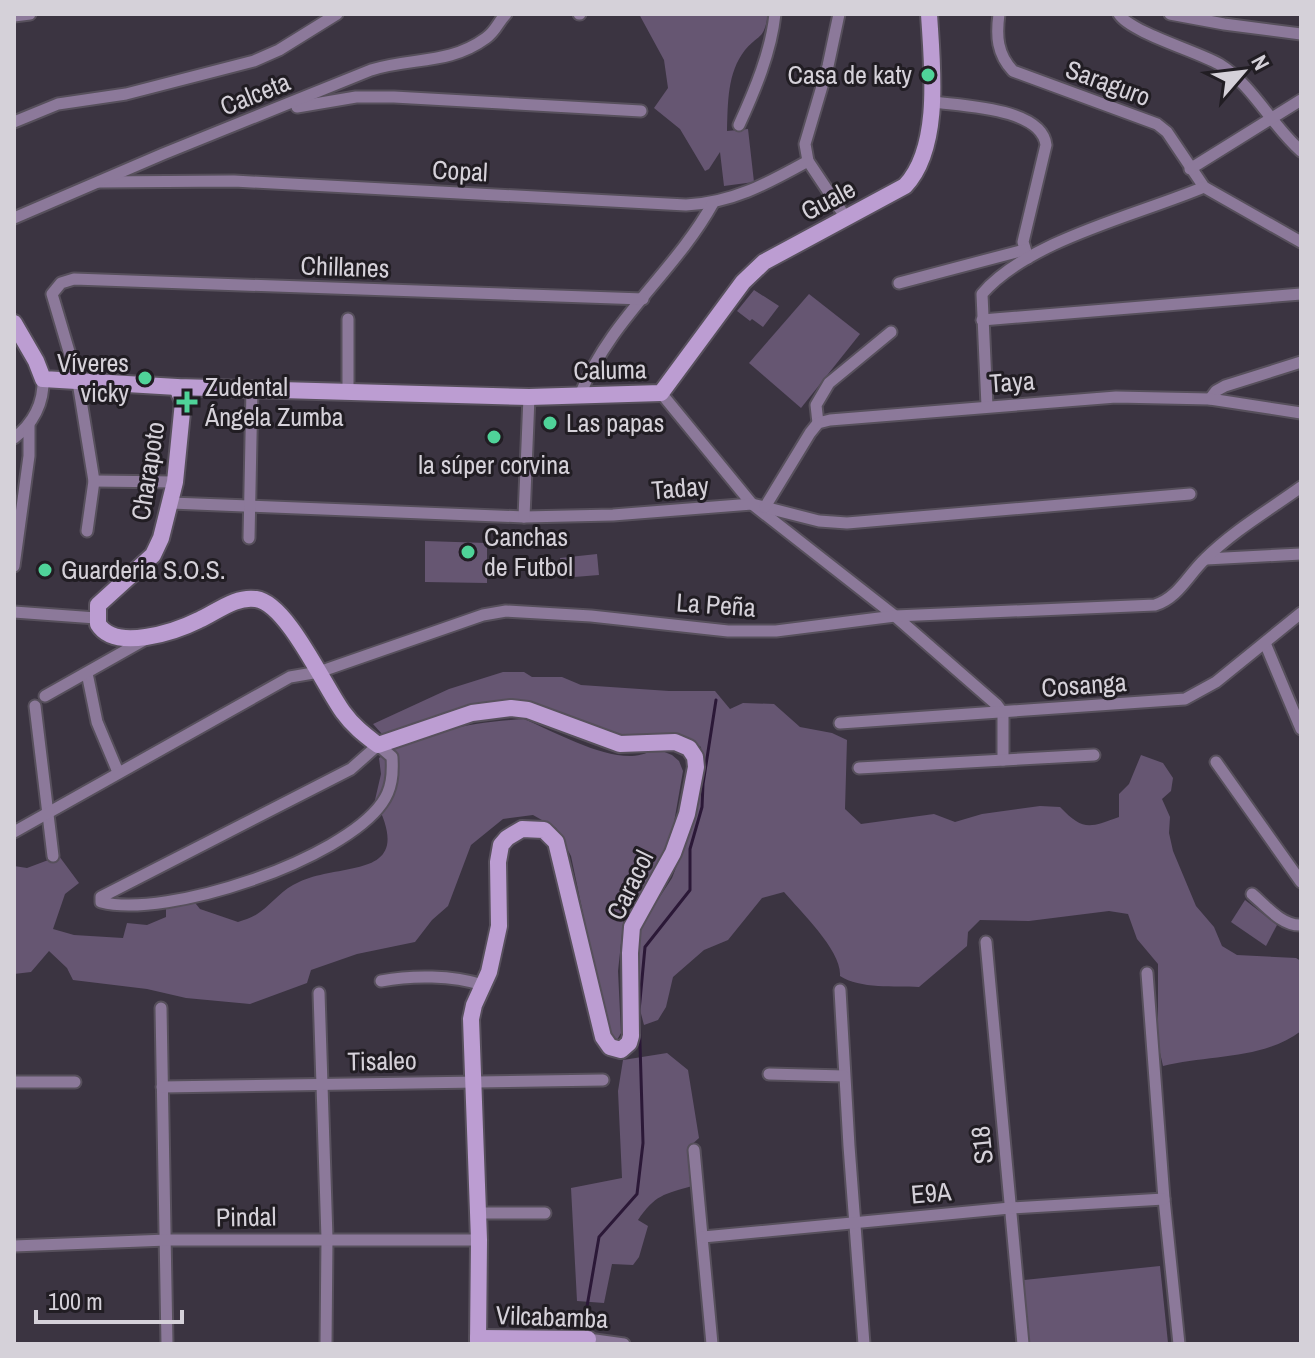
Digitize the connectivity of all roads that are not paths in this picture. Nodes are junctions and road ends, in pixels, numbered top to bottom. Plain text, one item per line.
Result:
1 (30, 14) edge
2 (337, 14) edge
3 (506, 14) edge
4 (775, 14) edge
5 (839, 14) edge
6 (929, 14) edge
7 (999, 14) edge
8 (1119, 14) edge
9 (1170, 14) edge
10 (14, 16) edge
11 (1223, 19) edge
12 (1301, 34) edge
13 (1301, 100) edge
14 (934, 102) junction
15 (273, 111) junction
16 (641, 111) dead end
17 (1270, 118) junction
18 (14, 122) edge
19 (739, 125) dead end
20 (1301, 151) edge
21 (808, 161) junction
22 (1190, 169) junction
23 (99, 182) junction
24 (1204, 187) junction
25 (713, 203) junction
26 (14, 218) edge
27 (846, 218) junction
28 (1301, 242) edge
29 (1026, 254) junction
30 (899, 283) dead end
31 (1301, 294) edge
32 (643, 299) junction
33 (348, 319) dead end
34 (982, 320) junction
35 (14, 323) edge
36 (891, 332) dead end
37 (1301, 362) edge
38 (43, 379) junction
39 (78, 382) junction
40 (177, 387) junction
41 (252, 388) junction
42 (348, 391) junction
43 (661, 393) junction
44 (580, 395) junction
45 (529, 397) junction
46 (1210, 399) junction
47 (987, 406) junction
48 (1301, 413) edge
49 (818, 423) junction
50 (29, 425) junction
51 (14, 438) edge
52 (94, 481) junction
53 (175, 482) junction
54 (1301, 487) edge
55 (1190, 494) dead end
56 (171, 503) junction
57 (250, 504) junction
58 (758, 506) junction
59 (524, 517) junction
60 (87, 531) dead end
61 (249, 538) dead end
62 (1301, 554) edge
63 (1205, 559) junction
64 (14, 566) edge
65 (14, 612) edge
66 (1301, 613) edge
67 (895, 616) junction
68 (96, 618) junction
69 (150, 636) junction
70 (1265, 643) junction
71 (319, 672) junction
72 (87, 673) junction
73 (45, 696) dead end
74 (35, 706) dead end
75 (1003, 713) junction
76 (840, 723) dead end
77 (1301, 729) edge
78 (378, 745) junction
79 (1094, 755) dead end
80 (1003, 760) junction
81 (1216, 762) dead end
82 (859, 768) dead end
83 (118, 772) junction
84 (48, 813) junction
85 (14, 832) edge
86 (53, 856) dead end
87 (1301, 882) edge
88 (1252, 894) dead end
89 (1301, 925) edge
90 (986, 942) dead end
91 (1147, 973) dead end
92 (381, 981) dead end
93 (483, 985) junction
94 (840, 990) dead end
95 (319, 993) dead end
96 (161, 1008) dead end
97 (769, 1074) dead end
98 (844, 1076) junction
99 (603, 1080) dead end
100 (473, 1081) junction
101 (14, 1082) edge
102 (75, 1082) dead end
103 (322, 1084) junction
104 (162, 1087) junction
105 (694, 1150) dead end
106 (1164, 1199) junction
107 (1010, 1208) junction
108 (478, 1213) junction
109 (545, 1213) dead end
110 (854, 1222) junction
111 (703, 1237) junction
112 (327, 1238) junction
113 (167, 1240) junction
114 (479, 1240) junction
115 (14, 1246) edge
116 (478, 1341) edge
117 (587, 1342) edge
118 (167, 1344) edge
119 (326, 1344) edge
120 (624, 1344) edge
121 (712, 1344) edge
122 (864, 1344) edge
123 (1023, 1344) edge
124 (1179, 1344) edge

1 - 10 street
2 - 18 street
3 - 15 street, Calceta
4 - 19 street
5 - 21 street
6 - 14 street, Guale
7 - 22 street, Saraguro
8 - 17 street
9 - 11 street
11 - 12 street
13 - 17 street
14 - 27 street, Guale
14 - 29 street
15 - 16 street
15 - 23 street, Calceta
17 - 20 street
17 - 22 street
21 - 25 street, Copal
21 - 27 street
22 - 24 street, Saraguro
23 - 25 street, Copal
23 - 26 street, Calceta
24 - 28 street, Saraguro
24 - 29 street
25 - 32 street
27 - 43 street, Guale
29 - 30 street
29 - 34 street
31 - 34 street
32 - 39 street, Chillanes
32 - 44 street
33 - 42 street
34 - 47 street
35 - 38 street
36 - 49 street
37 - 46 street
38 - 39 street, Caluma
38 - 50 street
39 - 40 street, Caluma
39 - 52 street
40 - 41 street, Caluma
40 - 53 street, Charapoto
41 - 42 street, Caluma
41 - 57 street
42 - 45 street, Caluma
43 - 44 street, Caluma
43 - 58 street, Caluma
44 - 45 street, Caluma
45 - 59 street
46 - 47 street, Taya
46 - 48 street, Taya
47 - 49 street, Taya
49 - 58 street
50 - 51 street
50 - 64 street
52 - 53 street
52 - 60 street
53 - 56 street, Charapoto
54 - 63 street, La Peña
55 - 58 street, Taday
56 - 57 street, Taday
56 - 68 street, Charapoto
57 - 59 street, Taday
57 - 61 street
58 - 59 street, Taday
58 - 67 street, Caluma
62 - 63 street
63 - 67 street, La Peña
65 - 68 street
66 - 70 street, Cosanga
67 - 71 street, La Peña
67 - 75 street, Caluma
68 - 69 street
69 - 71 street
69 - 72 street
70 - 75 street, Cosanga
70 - 77 street
71 - 78 street
71 - 83 street, La Peña
72 - 73 street
72 - 83 street
74 - 84 street
75 - 76 street, Cosanga
75 - 80 street
78 - 78 street
78 - 93 street, Caracol
79 - 80 street
80 - 82 street
81 - 87 street
83 - 84 street, La Peña
84 - 85 street, La Peña
84 - 86 street
88 - 89 street
90 - 107 street, S18
91 - 106 street
92 - 93 street
93 - 100 street, Caracol
94 - 98 street
95 - 103 street
96 - 104 street
97 - 98 street
98 - 110 street
99 - 100 street, Tisaleo
100 - 103 street, Tisaleo
100 - 108 street, Caracol
101 - 102 street
103 - 104 street, Tisaleo
103 - 112 street
104 - 113 street
105 - 111 street
106 - 107 street, E9A
106 - 124 street
107 - 110 street, E9A
107 - 123 street, S18
108 - 109 street
108 - 114 street, Caracol
110 - 111 street, E9A
110 - 122 street
111 - 121 street
112 - 113 street, Pindal
112 - 114 street, Pindal
112 - 119 street
113 - 115 street, Pindal
113 - 118 street
114 - 116 street, Caracol
116 - 117 street, Vilcabamba
117 - 120 street, Vilcabamba

